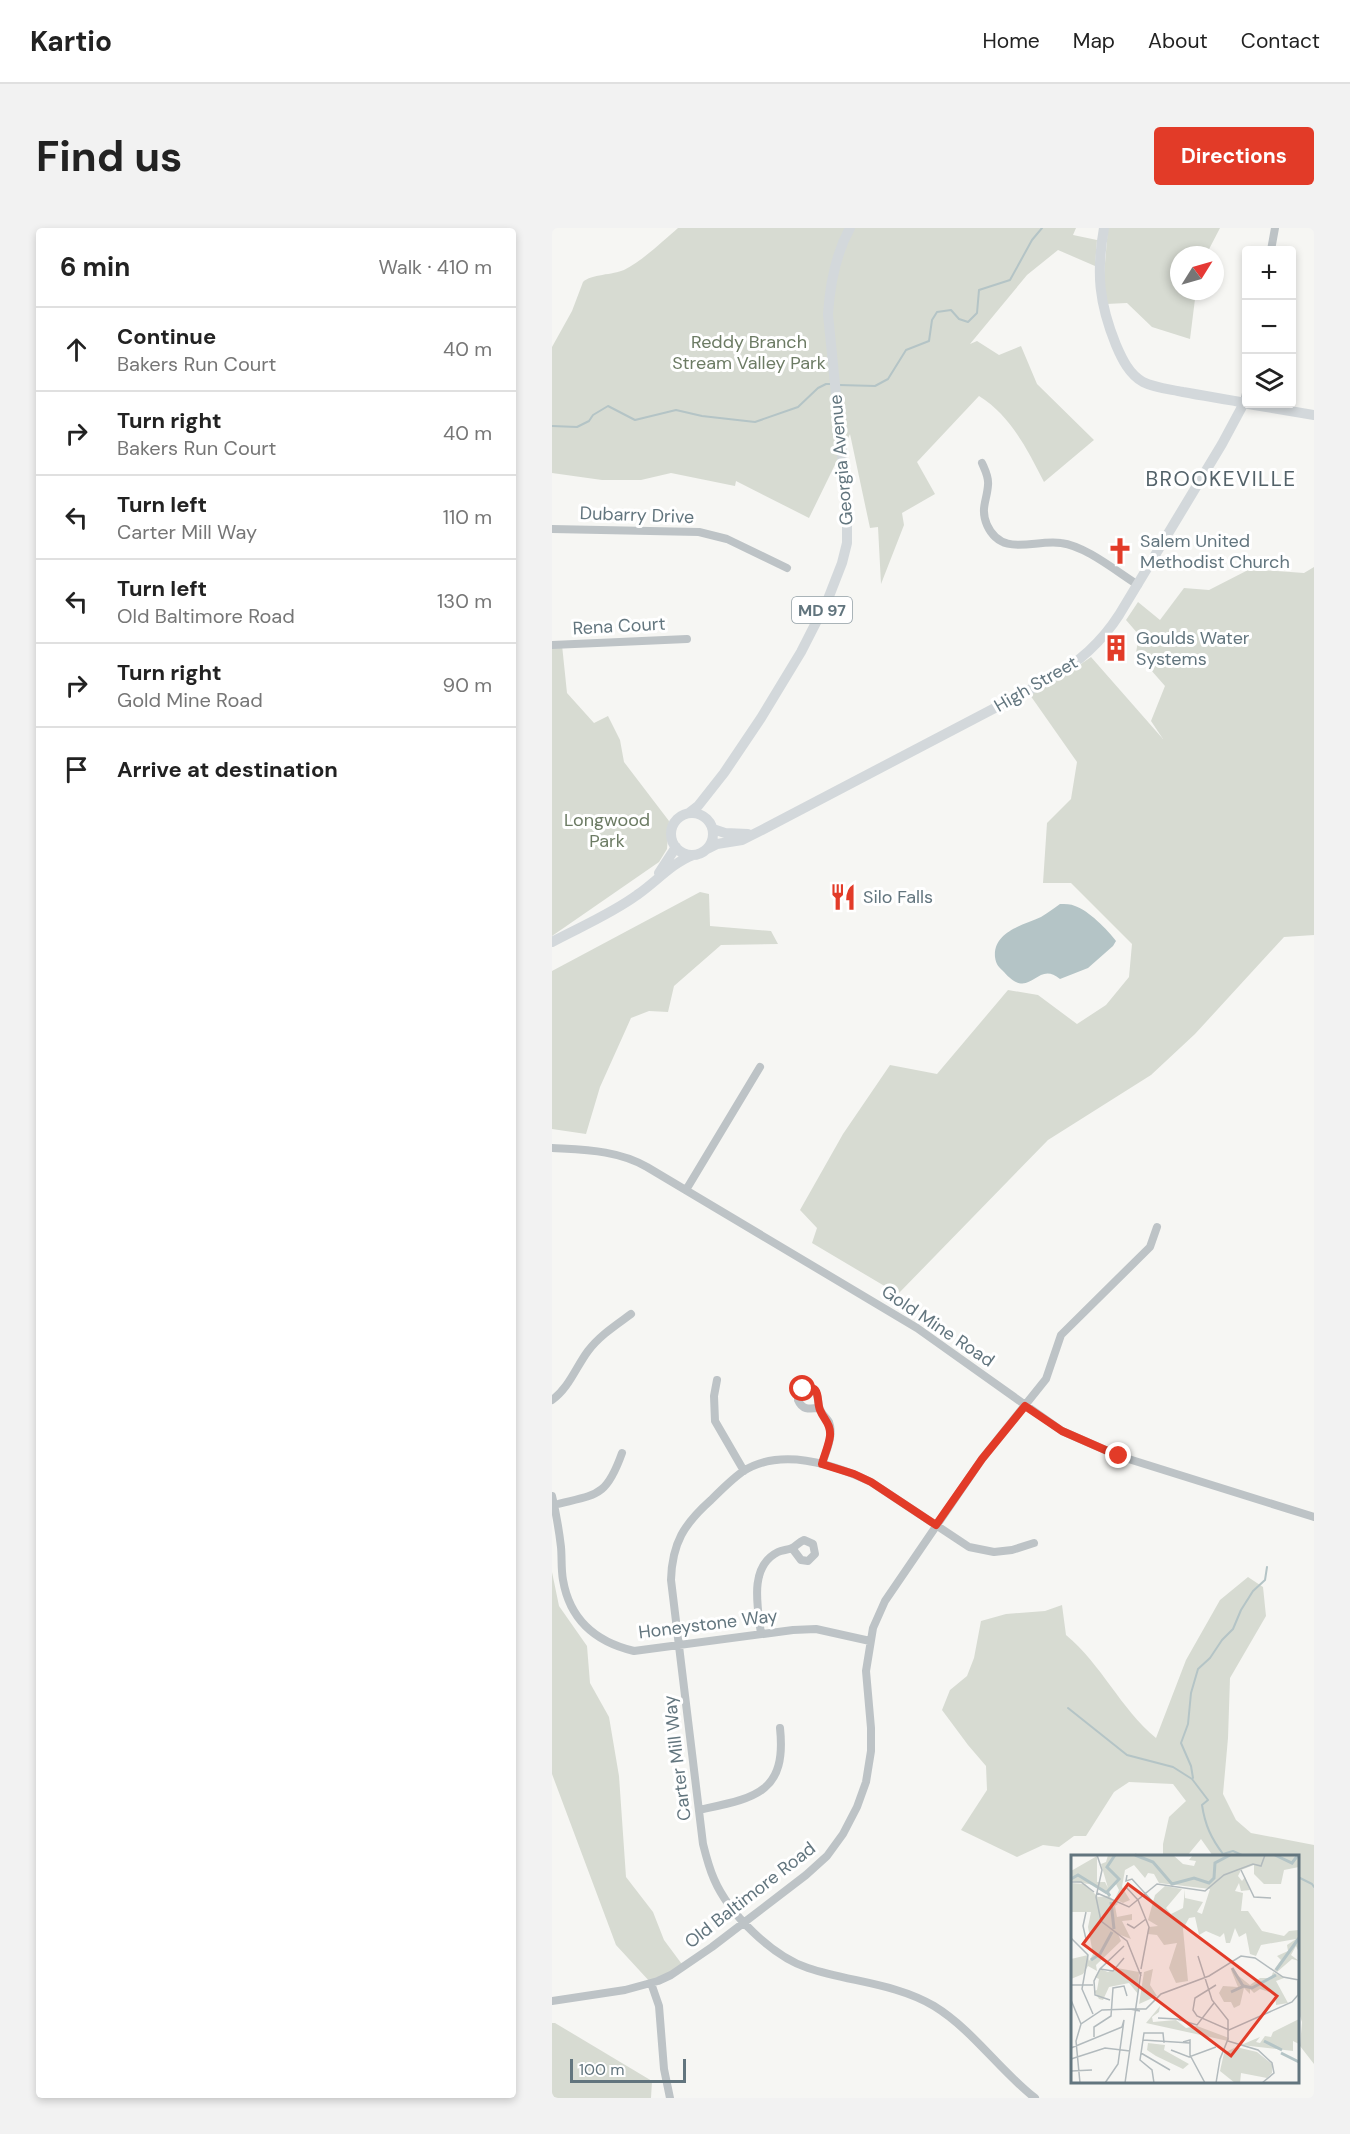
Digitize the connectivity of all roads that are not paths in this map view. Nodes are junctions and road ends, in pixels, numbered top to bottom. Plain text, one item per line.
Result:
1 (850, 228) edge
2 (1104, 228) edge
3 (1275, 228) edge
4 (1272, 246) edge
5 (1242, 400) edge
6 (1242, 408) edge
7 (1278, 408) edge
8 (1314, 416) edge
9 (982, 463) dead end
10 (552, 529) edge
11 (787, 568) dead end
12 (1138, 585) junction
13 (687, 639) dead end
14 (552, 645) edge
15 (724, 773) junction
16 (688, 813) junction
17 (706, 818) junction
18 (713, 829) junction
19 (754, 834) junction
20 (676, 847) junction
21 (707, 849) junction
22 (693, 855) junction
23 (652, 884) junction
24 (552, 942) edge
25 (760, 1066) dead end
26 (552, 1148) edge
27 (686, 1190) junction
28 (1157, 1227) dead end
29 (631, 1314) dead end
30 (717, 1380) dead end
31 (552, 1400) edge
32 (1025, 1406) junction
33 (819, 1408) dead end
34 (622, 1453) dead end
35 (822, 1464) junction
36 (744, 1471) junction
37 (553, 1501) edge
38 (1314, 1517) edge
39 (936, 1525) junction
40 (1034, 1543) dead end
41 (792, 1548) dead end
42 (761, 1634) junction
43 (870, 1641) junction
44 (680, 1645) junction
45 (780, 1728) dead end
46 (699, 1810) junction
47 (743, 1922) junction
48 (651, 1983) junction
49 (552, 2001) edge
50 (670, 2098) edge
51 (1035, 2098) edge

1 - 15 main road, Georgia Avenue / MD 97
2 - 5 main road
3 - 4 street
6 - 12 main road, High Street
7 - 8 main road
9 - 12 street
10 - 11 street, Dubarry Drive
12 - 19 main road, High Street
13 - 14 street, Rena Court
15 - 16 main road, Georgia Avenue / MD 97
15 - 17 main road, Georgia Avenue / MD 97
16 - 17 main road
16 - 20 main road, MD 97
17 - 18 main road
18 - 19 main road
18 - 21 main road
19 - 21 main road, High Street
20 - 22 main road
20 - 23 main road
21 - 22 main road
22 - 23 main road
23 - 24 main road
25 - 27 street
26 - 27 street, Gold Mine Road
27 - 32 street, Gold Mine Road
28 - 32 street, Old Baltimore Road
29 - 31 street
30 - 36 street
32 - 38 street, Gold Mine Road
32 - 39 street, Old Baltimore Road
33 - 35 street
34 - 37 street
35 - 36 street, Carter Mill Way
35 - 39 street, Carter Mill Way
36 - 44 street, Carter Mill Way
37 - 44 street, Honeystone Way
39 - 40 street, Carter Mill Way
39 - 43 street, Old Baltimore Road
41 - 42 street
42 - 43 street, Honeystone Way
42 - 44 street, Honeystone Way
43 - 47 street, Old Baltimore Road
44 - 46 street, Carter Mill Way
45 - 46 street
46 - 47 street, Carter Mill Way
47 - 48 street, Old Baltimore Road
47 - 51 street, Carter Mill Way
48 - 49 street, Old Baltimore Road
48 - 50 street

